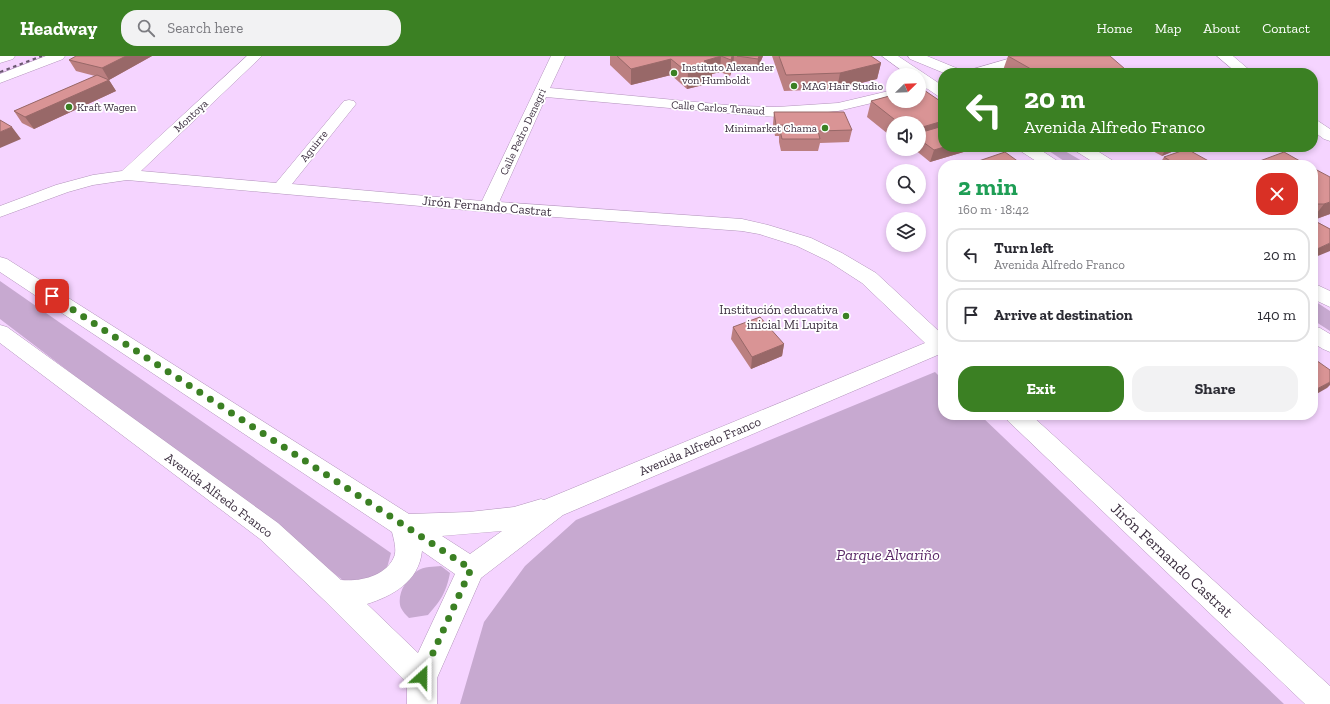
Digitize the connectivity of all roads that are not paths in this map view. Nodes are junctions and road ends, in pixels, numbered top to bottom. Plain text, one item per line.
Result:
1 (8, 56) edge
2 (58, 56) edge
3 (255, 56) edge
4 (558, 56) edge
5 (879, 56) edge
6 (915, 56) edge
7 (933, 56) edge
8 (1033, 56) edge
9 (1224, 56) edge
10 (0, 59) edge
11 (895, 60) edge
12 (905, 68) edge
13 (944, 68) edge
14 (952, 68) edge
15 (991, 68) edge
16 (1240, 68) edge
17 (0, 79) edge
18 (926, 83) edge
19 (938, 89) edge
20 (542, 92) junction
21 (886, 96) edge
22 (349, 104) dead end
23 (1318, 128) edge
24 (1330, 136) edge
25 (1033, 152) edge
26 (1088, 152) edge
27 (1045, 160) edge
28 (1101, 160) edge
29 (127, 175) junction
30 (280, 188) junction
31 (488, 207) junction
32 (0, 212) edge
33 (0, 263) edge
34 (1318, 293) edge
35 (1330, 300) edge
36 (0, 332) edge
37 (1318, 336) edge
38 (938, 341) edge
39 (1330, 344) edge
40 (938, 347) edge
41 (1021, 420) edge
42 (554, 507) junction
43 (404, 526) junction
44 (471, 569) junction
45 (335, 592) junction
46 (422, 691) edge
47 (1327, 704) edge

1 - 10 street
2 - 17 street
3 - 29 street, Montoya
4 - 20 street, Calle Pedro Denegri
5 - 11 street
6 - 13 street
7 - 14 street
8 - 15 street
9 - 16 street
11 - 12 street
18 - 19 street
20 - 21 street, Calle Carlos Tenaud
20 - 31 street, Calle Pedro Denegri
22 - 30 street, Aguirre
23 - 24 street
25 - 27 street
26 - 28 street
29 - 30 street, Jirón Fernando Castrat
29 - 32 street, Jirón Fernando Castrat
30 - 31 street, Jirón Fernando Castrat
31 - 38 street, Jirón Fernando Castrat
33 - 43 street
34 - 35 street
36 - 45 street, Avenida Alfredo Franco
37 - 39 street
40 - 42 street, Avenida Alfredo Franco
41 - 47 street, Jirón Fernando Castrat
42 - 43 street
42 - 44 street, Avenida Alfredo Franco
43 - 44 street
43 - 45 street
44 - 46 street, Avenida Alfredo Franco
45 - 46 street, Avenida Alfredo Franco

